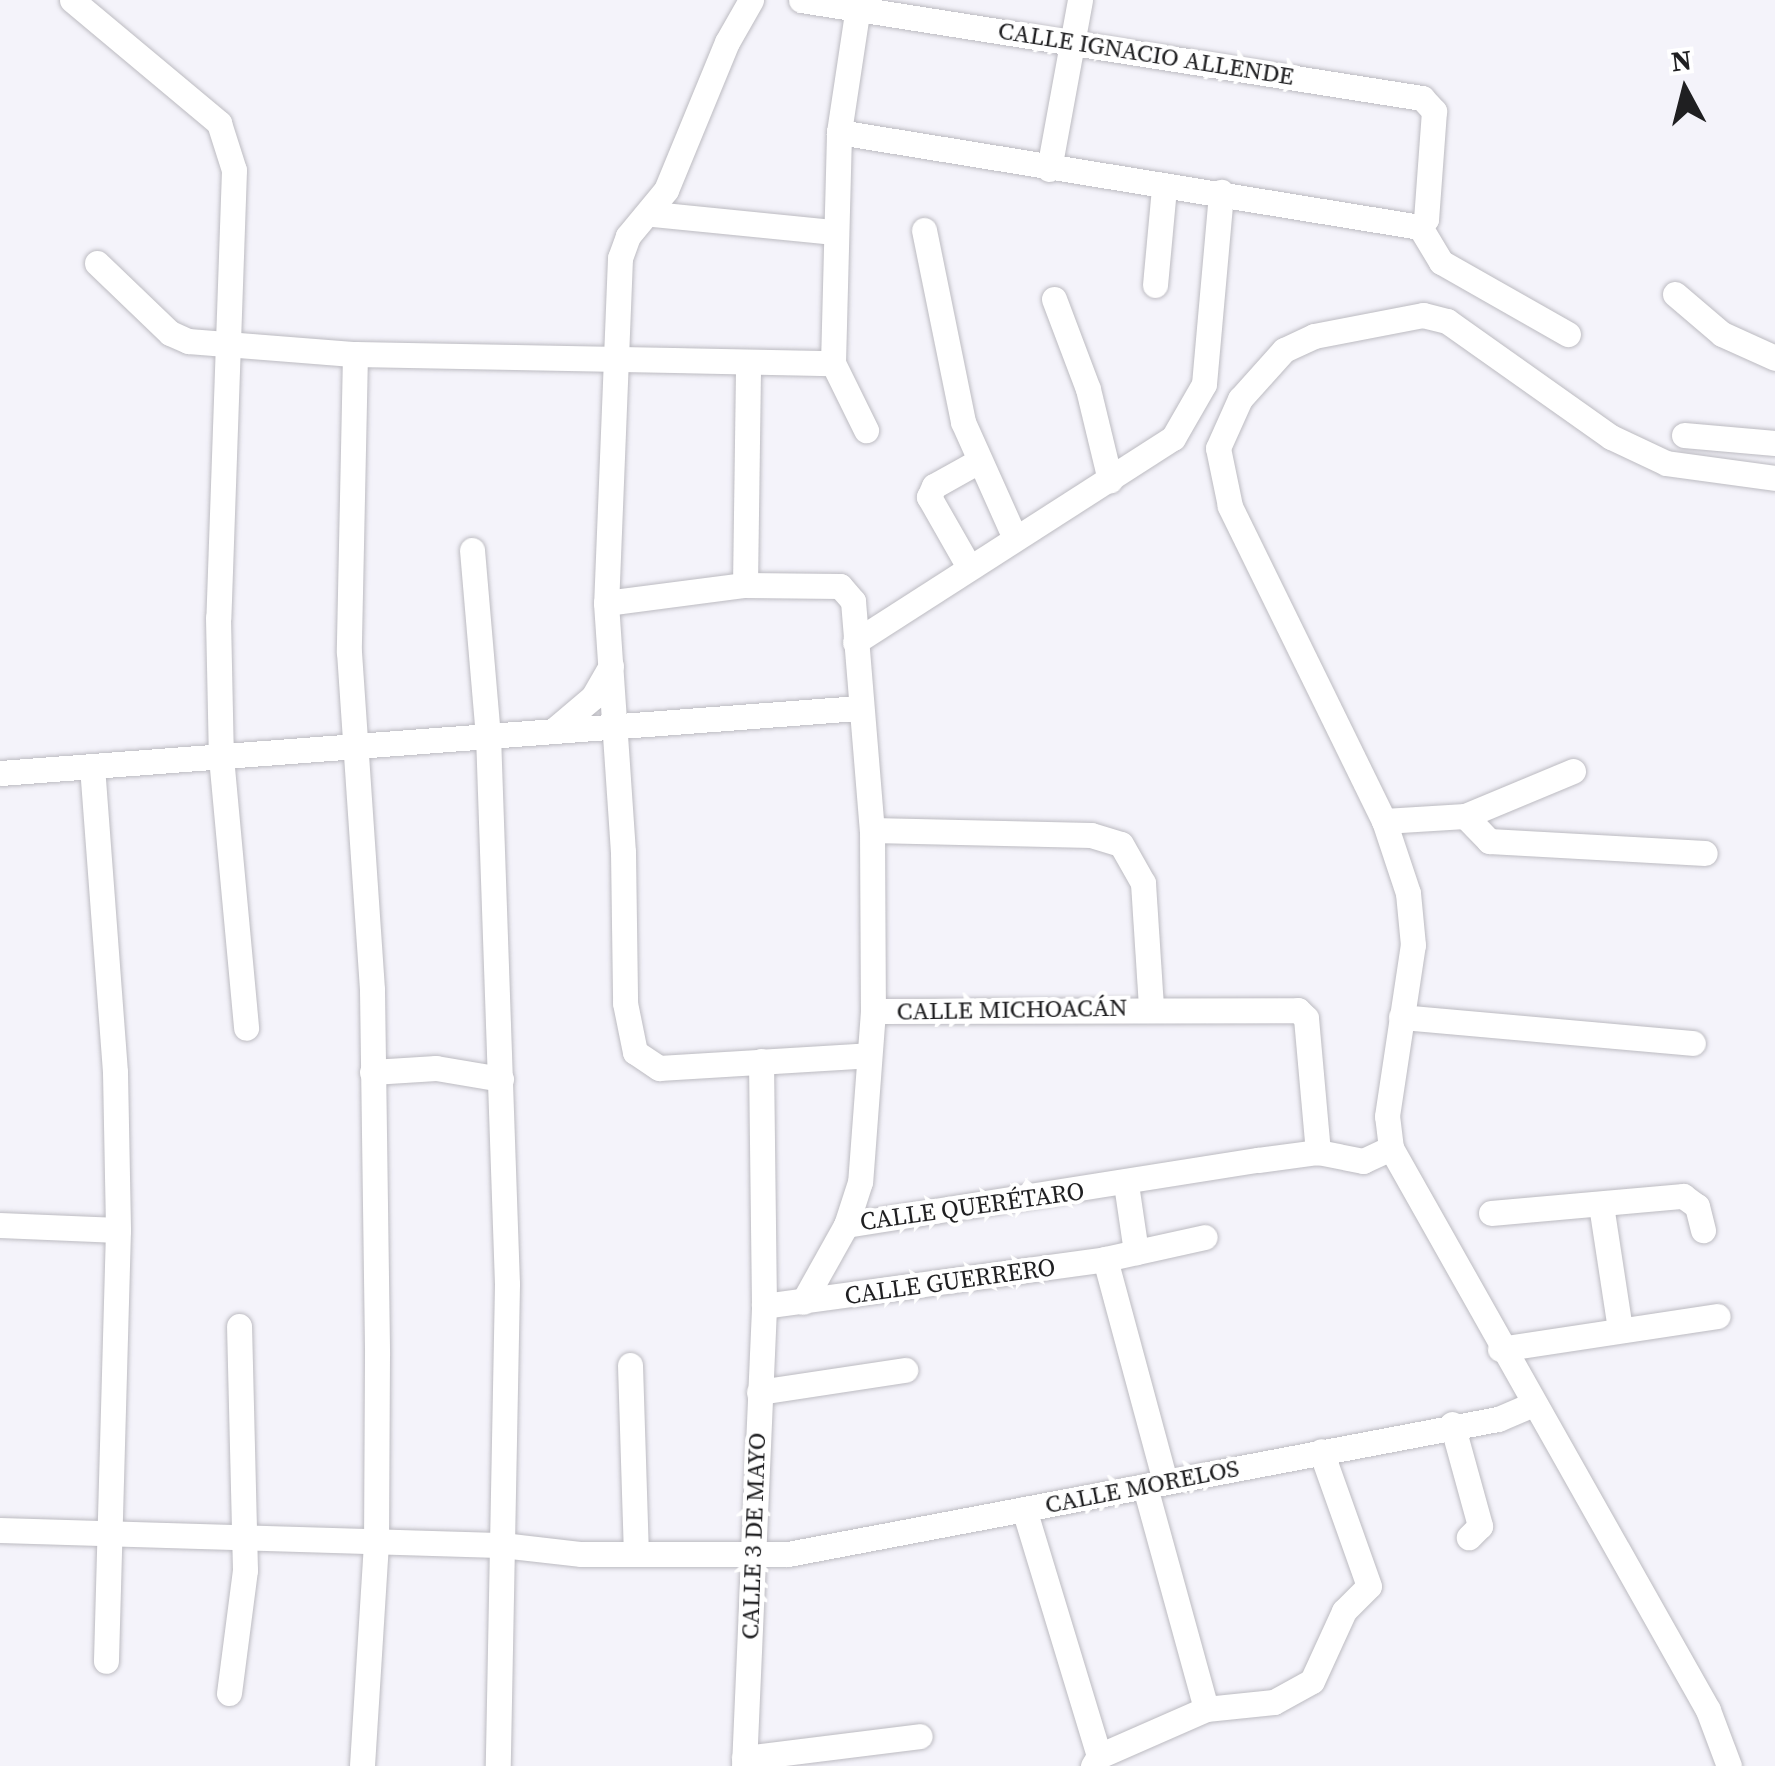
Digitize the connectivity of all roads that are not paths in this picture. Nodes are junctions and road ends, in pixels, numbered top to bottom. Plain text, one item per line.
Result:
1 (72, 0) edge
2 (752, 0) edge
3 (801, 0) edge
4 (1080, 0) edge
5 (859, 2) edge
6 (1073, 42) junction
7 (839, 132) junction
8 (1049, 169) junction
9 (1164, 188) junction
10 (1221, 192) junction
11 (653, 214) junction
12 (1420, 227) junction
13 (924, 230) dead end
14 (832, 232) junction
15 (97, 264) dead end
16 (1155, 286) dead end
17 (1675, 294) dead end
18 (1054, 299) dead end
19 (1568, 334) dead end
20 (229, 345) junction
21 (354, 354) junction
22 (1775, 358) edge
23 (618, 362) junction
24 (833, 363) junction
25 (748, 366) junction
26 (1225, 391) junction
27 (866, 430) dead end
28 (1684, 434) dead end
29 (1775, 443) edge
30 (979, 461) junction
31 (1775, 478) edge
32 (1110, 480) junction
33 (1015, 538) junction
34 (472, 550) dead end
35 (969, 567) junction
36 (745, 585) junction
37 (606, 603) junction
38 (855, 642) junction
39 (611, 666) junction
40 (859, 708) junction
41 (616, 728) junction
42 (554, 730) junction
43 (488, 735) junction
44 (355, 746) junction
45 (221, 757) junction
46 (92, 766) junction
47 (1573, 771) dead end
48 (0, 773) edge
49 (1465, 816) junction
50 (1384, 821) junction
51 (872, 830) junction
52 (1705, 853) dead end
53 (1150, 1008) junction
54 (873, 1011) junction
55 (1401, 1017) junction
56 (246, 1028) dead end
57 (1693, 1043) dead end
58 (868, 1055) junction
59 (760, 1061) junction
60 (372, 1072) junction
61 (501, 1078) junction
62 (1318, 1152) junction
63 (1380, 1153) junction
64 (1126, 1184) junction
65 (1601, 1205) junction
66 (1491, 1213) dead end
67 (0, 1225) edge
68 (846, 1225) junction
69 (118, 1230) junction
70 (1703, 1230) dead end
71 (1205, 1237) dead end
72 (1136, 1252) junction
73 (1105, 1260) junction
74 (803, 1302) junction
75 (764, 1306) junction
76 (1718, 1316) dead end
77 (239, 1326) dead end
78 (1620, 1329) junction
79 (1500, 1349) junction
80 (630, 1364) dead end
81 (905, 1370) dead end
82 (760, 1392) junction
83 (1520, 1411) junction
84 (1452, 1424) junction
85 (1321, 1450) junction
86 (1155, 1484) junction
87 (1024, 1508) junction
88 (0, 1530) edge
89 (107, 1536) junction
90 (1469, 1537) dead end
91 (244, 1539) junction
92 (376, 1543) junction
93 (502, 1544) junction
94 (636, 1554) junction
95 (752, 1556) junction
96 (106, 1661) dead end
97 (228, 1693) dead end
98 (1206, 1710) junction
99 (920, 1736) dead end
100 (1096, 1761) edge
101 (744, 1762) edge
102 (368, 1764) edge
103 (498, 1766) edge
104 (1728, 1766) edge

1 - 20 street
2 - 11 street
3 - 5 street, CALLE IGNACIO ALLENDE
4 - 6 street
5 - 6 street, CALLE IGNACIO ALLENDE
5 - 7 street
6 - 8 street
6 - 12 street, CALLE IGNACIO ALLENDE
7 - 8 street
7 - 14 street
8 - 9 street
9 - 10 street
9 - 16 street
10 - 12 street
10 - 26 street
11 - 14 street
11 - 23 street
12 - 19 street
13 - 30 street
14 - 24 street
15 - 20 street
17 - 22 street
18 - 32 street
20 - 21 street
20 - 45 street
21 - 23 street
21 - 44 street
23 - 25 street
23 - 37 street
24 - 25 street
24 - 27 street
25 - 36 street
26 - 31 street
26 - 32 street
26 - 50 street
28 - 29 street
30 - 33 street
30 - 35 street
32 - 33 street
33 - 35 street
34 - 43 street
35 - 38 street
36 - 37 street
36 - 38 street
37 - 39 street
38 - 40 street
39 - 41 street
39 - 42 street
40 - 41 street
40 - 51 street
41 - 42 street
41 - 59 street
42 - 43 street
43 - 44 street
43 - 61 street
44 - 45 street
44 - 60 street
45 - 46 street
45 - 56 street
46 - 48 street
46 - 69 street
47 - 49 street
49 - 50 street
49 - 52 street
50 - 55 street
51 - 53 street
51 - 54 street
53 - 54 street, CALLE MICHOACÁN
53 - 62 street, CALLE MICHOACÁN
54 - 58 street
55 - 57 street
55 - 63 street
58 - 59 street
58 - 68 street
59 - 75 street, CALLE 3 DE MAYO
60 - 61 street
60 - 92 street
61 - 93 street
62 - 63 street
62 - 64 street, CALLE QUERÉTARO
63 - 79 street
64 - 68 street, CALLE QUERÉTARO
64 - 72 street
65 - 66 street
65 - 70 street
65 - 78 street
67 - 69 street
68 - 74 street, CALLE QUERÉTARO
69 - 89 street
71 - 72 street, CALLE GUERRERO
72 - 73 street, CALLE GUERRERO
73 - 74 street, CALLE GUERRERO
73 - 86 street
74 - 75 street, CALLE GUERRERO
75 - 82 street, CALLE 3 DE MAYO
76 - 78 street
77 - 91 street
78 - 79 street
79 - 83 street
80 - 94 street
81 - 82 street
82 - 95 street, CALLE 3 DE MAYO
83 - 84 street, CALLE MORELOS
83 - 104 street
84 - 85 street, CALLE MORELOS
84 - 90 street
85 - 86 street, CALLE MORELOS
85 - 98 street
86 - 87 street, CALLE MORELOS
86 - 98 street
87 - 95 street, CALLE MORELOS
87 - 100 street
88 - 89 street, CALLE MORELOS
89 - 91 street, CALLE MORELOS
89 - 96 street
91 - 92 street, CALLE MORELOS
91 - 97 street
92 - 93 street, CALLE MORELOS
92 - 102 street
93 - 94 street, CALLE MORELOS
93 - 103 street
94 - 95 street, CALLE MORELOS
95 - 101 street, CALLE 3 DE MAYO
98 - 100 street
99 - 101 street

